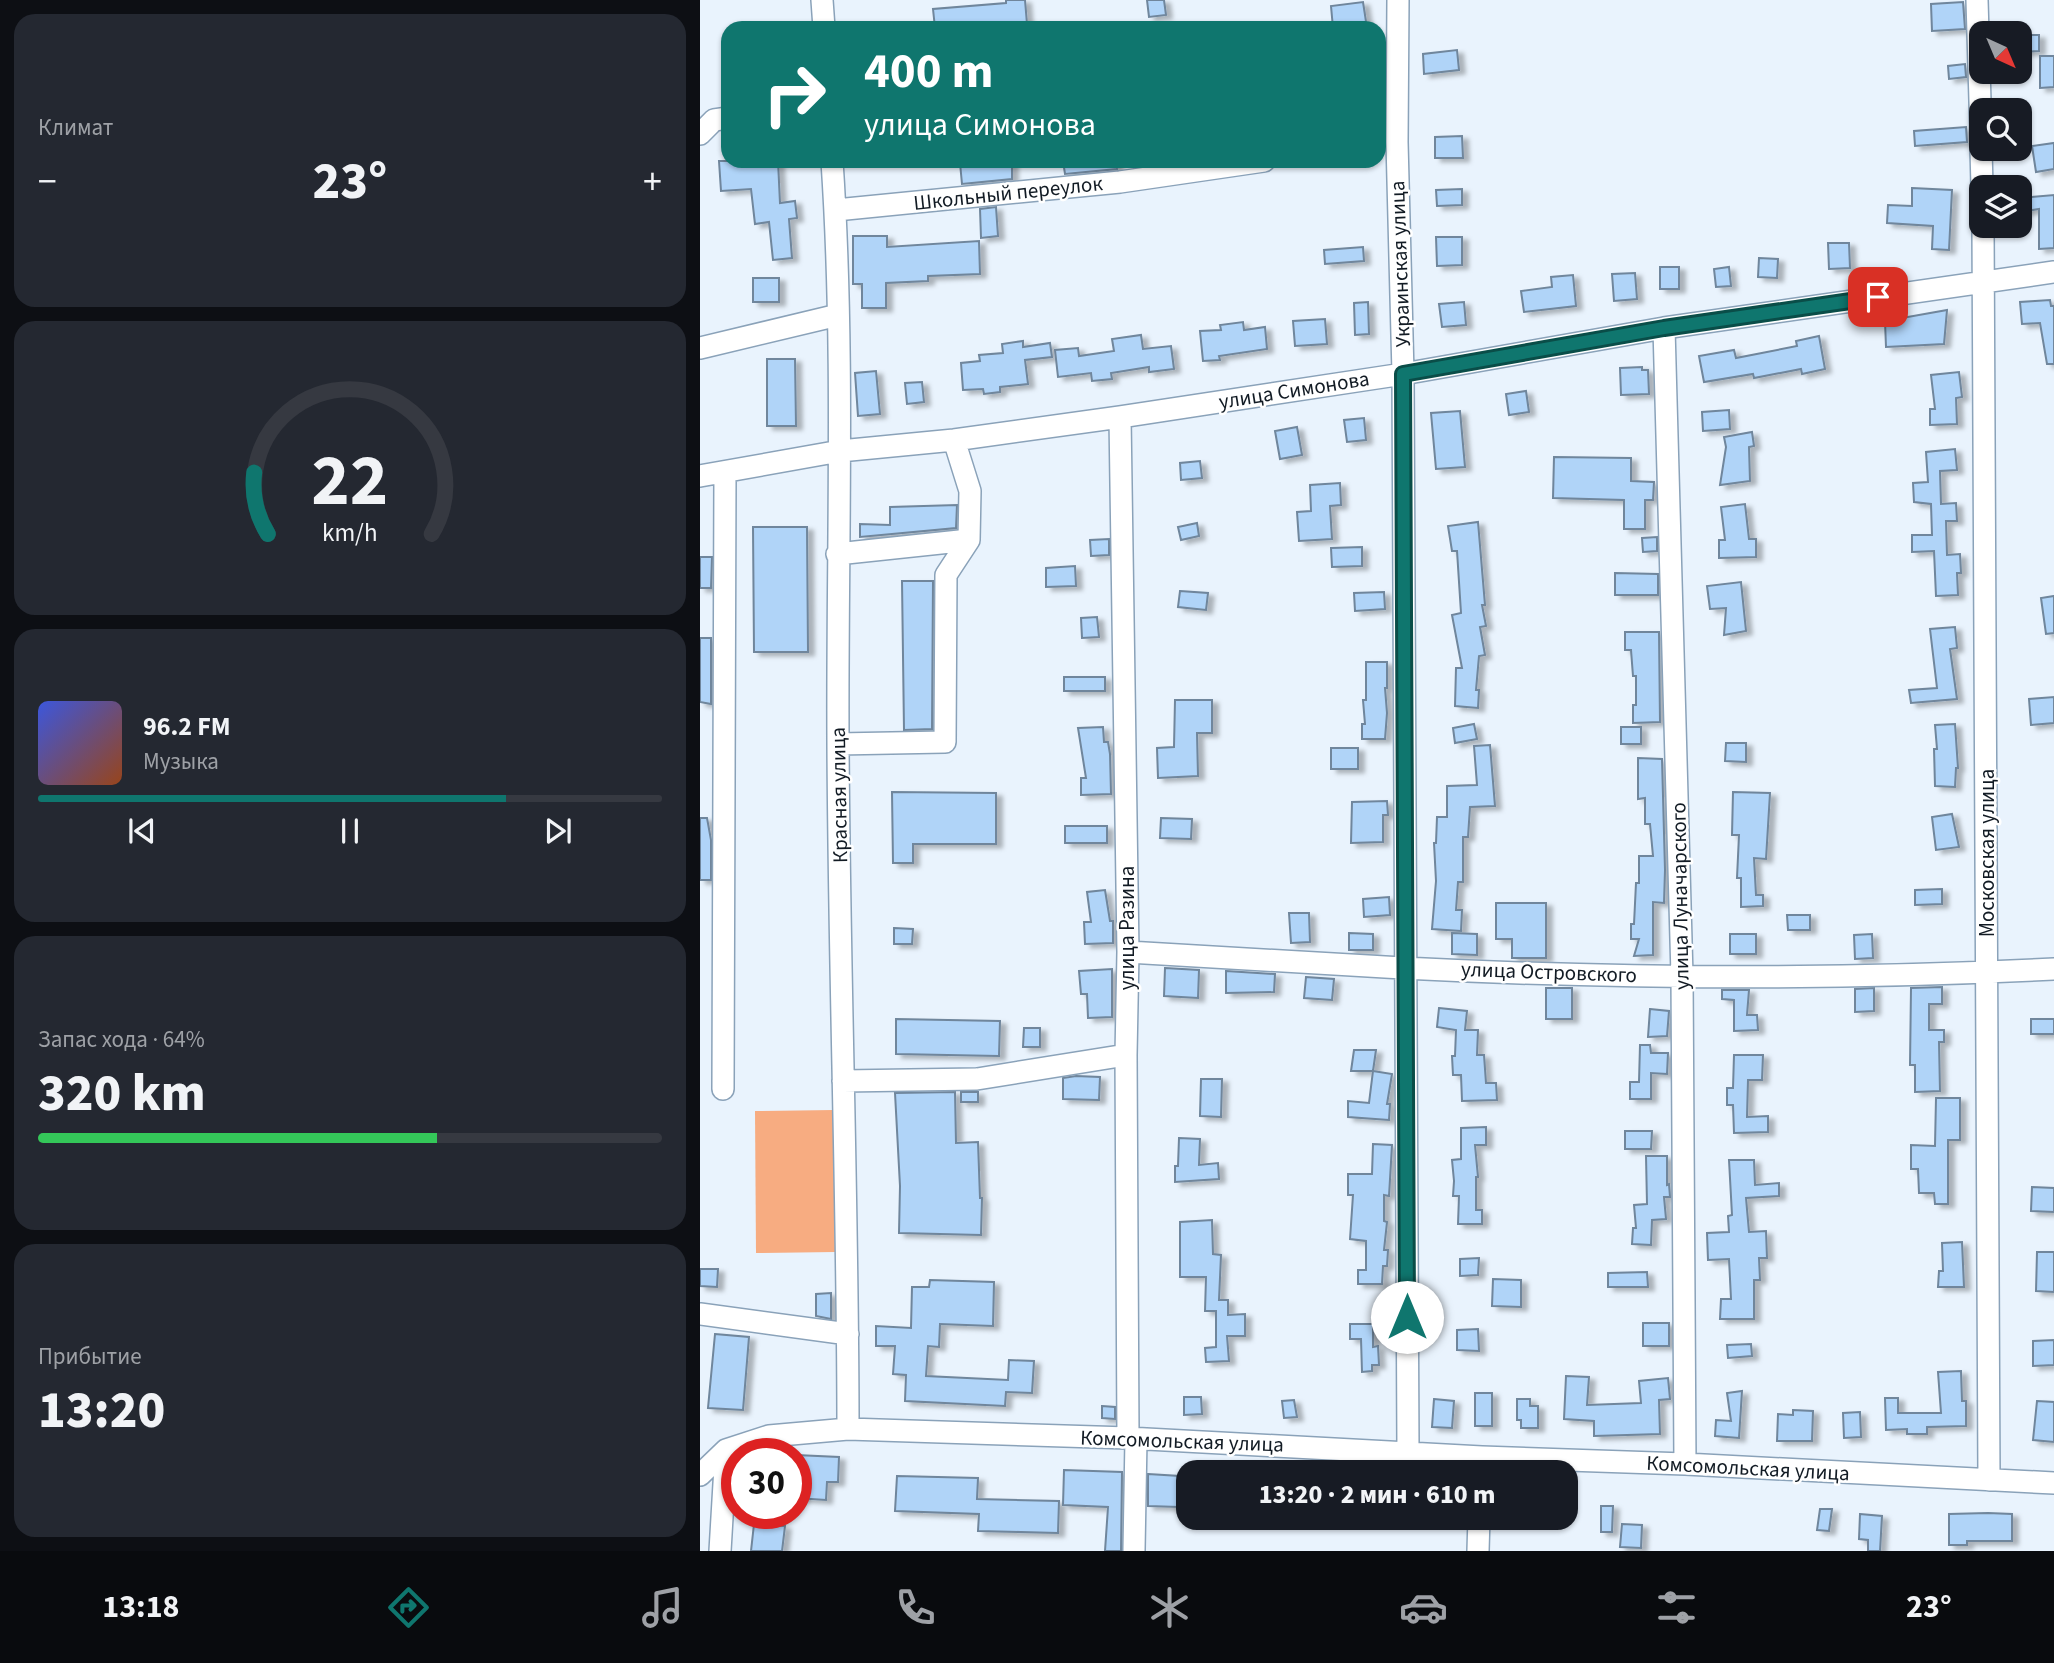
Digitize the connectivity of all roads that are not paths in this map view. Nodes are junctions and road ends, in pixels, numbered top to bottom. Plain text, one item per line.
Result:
1 (822, 0) edge
2 (1398, 0) edge
3 (1978, 0) edge
4 (824, 21) edge
5 (1980, 98) edge
6 (721, 119) edge
7 (700, 134) edge
8 (1388, 143) edge
9 (832, 168) edge
10 (1216, 168) edge
11 (835, 210) junction
12 (1983, 238) edge
13 (2054, 271) edge
14 (1985, 281) junction
15 (838, 315) junction
16 (1664, 328) junction
17 (700, 348) edge
18 (1403, 374) junction
19 (1120, 417) junction
20 (954, 440) junction
21 (840, 451) junction
22 (725, 472) junction
23 (700, 476) edge
24 (969, 540) junction
25 (837, 554) junction
26 (838, 744) junction
27 (1128, 951) junction
28 (1405, 968) junction
29 (2054, 968) edge
30 (1988, 972) junction
31 (1682, 976) junction
32 (1126, 1055) junction
33 (843, 1081) junction
34 (723, 1089) dead end
35 (700, 1314) edge
36 (848, 1334) junction
37 (848, 1429) junction
38 (763, 1438) edge
39 (1132, 1439) junction
40 (1408, 1452) junction
41 (721, 1455) edge
42 (1457, 1460) edge
43 (1578, 1464) edge
44 (1685, 1464) junction
45 (700, 1475) edge
46 (1989, 1480) junction
47 (2054, 1483) edge
48 (721, 1529) edge
49 (1479, 1530) edge
50 (1134, 1550) edge
51 (720, 1551) edge
52 (1478, 1551) edge

1 - 4 street
2 - 8 street, Украинская улица
3 - 5 street
6 - 7 street
8 - 18 street, Украинская улица
9 - 11 street, Красная улица
10 - 11 street, Школьный переулок
11 - 15 street, Красная улица
12 - 14 street, Московская улица
13 - 14 street, улица Симонова
14 - 16 street, улица Симонова
14 - 30 street, Московская улица
15 - 17 street
15 - 21 street, Красная улица
16 - 18 street, улица Симонова
16 - 31 street, улица Луначарского
18 - 19 street, улица Симонова
18 - 28 street, Украинская улица
19 - 20 street, улица Симонова
19 - 27 street, улица Разина
20 - 21 street, улица Симонова
20 - 24 street
21 - 22 street, улица Симонова
21 - 25 street, Красная улица
22 - 23 street, улица Симонова
22 - 34 street
24 - 25 street
24 - 26 street
25 - 26 street, Красная улица
26 - 33 street, Красная улица
27 - 28 street, улица Островского
27 - 32 street, улица Разина
28 - 31 street, улица Островского
28 - 40 street, Украинская улица
29 - 30 street, улица Островского
30 - 31 street, улица Островского
30 - 46 street, Московская улица
31 - 44 street, улица Луначарского
32 - 33 street
32 - 39 street, улица Разина
33 - 36 street, Красная улица
35 - 36 street
36 - 37 street, Красная улица
37 - 38 street, Комсомольская улица
37 - 39 street, Комсомольская улица
39 - 40 street, Комсомольская улица
39 - 50 street, улица Разина
40 - 42 street, Комсомольская улица
41 - 45 street, Комсомольская улица
43 - 44 street, Комсомольская улица
44 - 46 street, Комсомольская улица
46 - 47 street, Комсомольская улица
48 - 51 street
49 - 52 street

